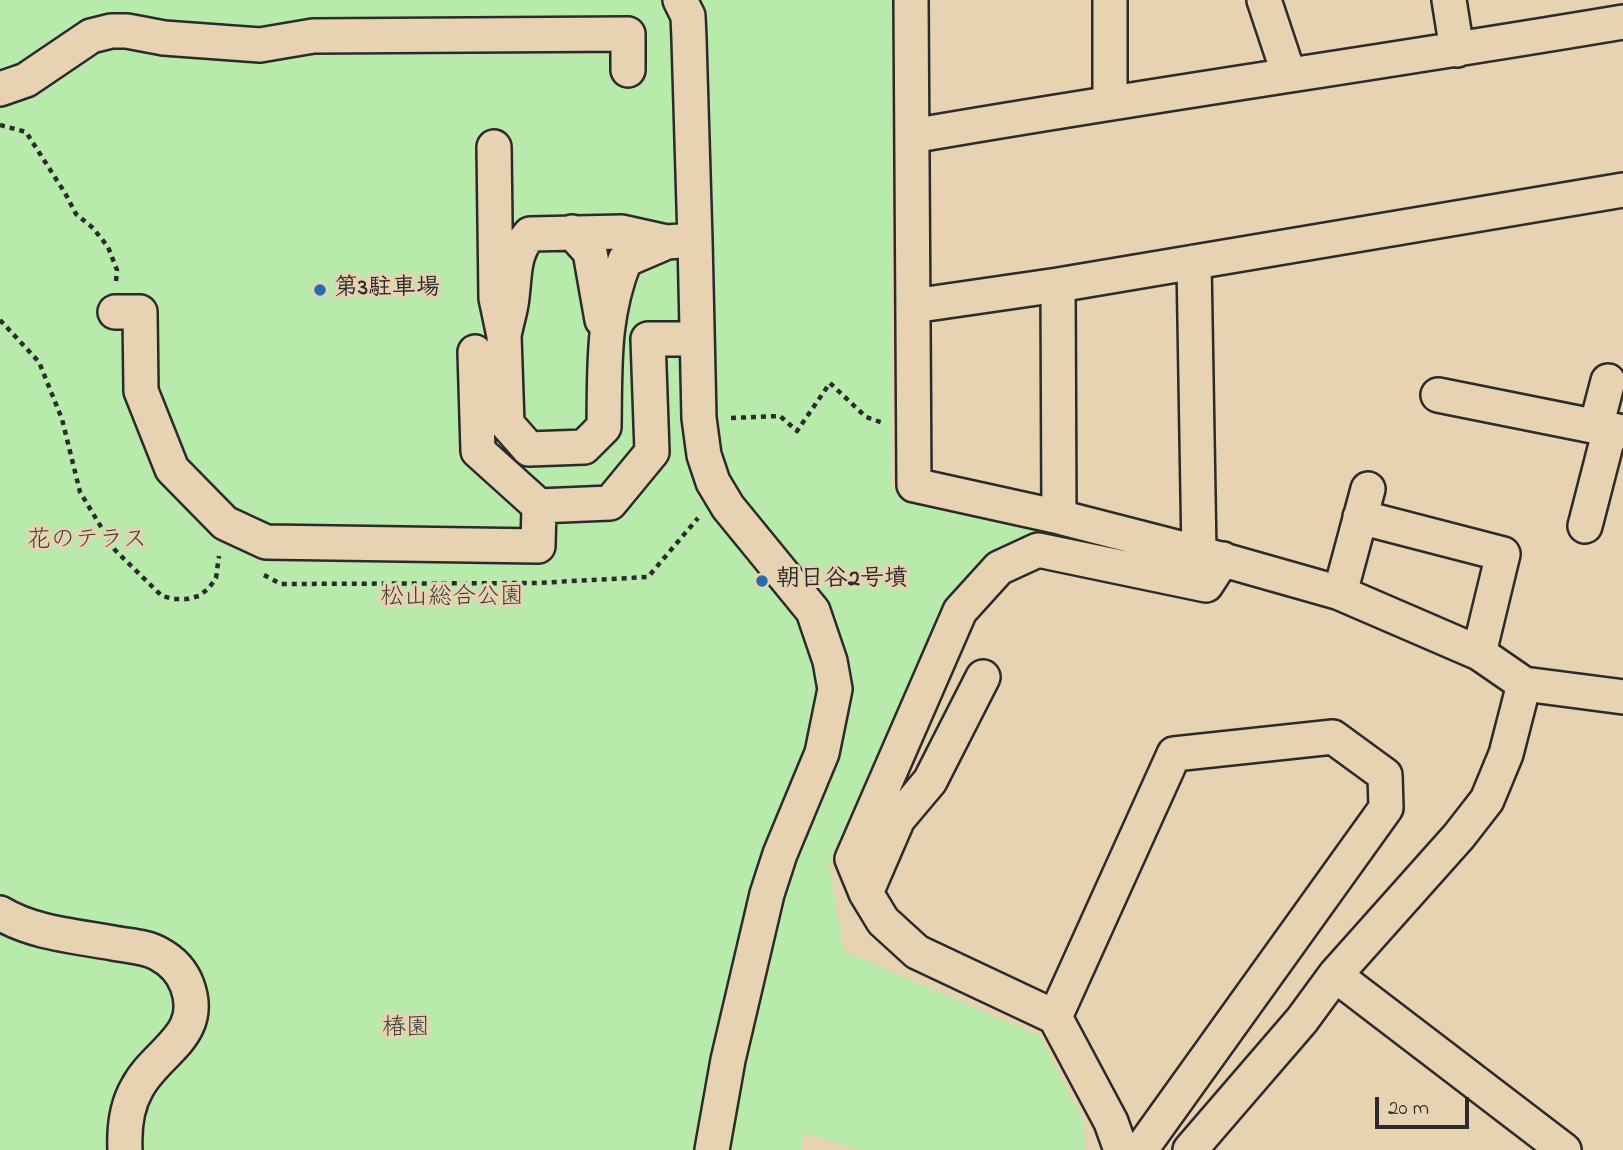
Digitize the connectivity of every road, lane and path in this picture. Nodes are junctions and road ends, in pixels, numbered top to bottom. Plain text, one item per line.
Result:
1 (680, 0) edge
2 (911, 0) edge
3 (1111, 0) edge
4 (1264, 0) edge
5 (1449, 0) edge
6 (1623, 22) edge
7 (1457, 50) junction
8 (628, 70) dead end
9 (1289, 75) junction
10 (0, 89) edge
11 (1110, 102) junction
12 (0, 125) edge
13 (912, 136) junction
14 (1623, 190) edge
15 (572, 232) junction
16 (530, 234) junction
17 (681, 241) junction
18 (1194, 262) junction
19 (1058, 285) junction
20 (913, 306) junction
21 (115, 312) joint
22 (0, 320) edge
23 (605, 335) junction
24 (503, 336) junction
25 (678, 339) dead end
26 (475, 352) dead end
27 (1608, 381) dead end
28 (1438, 395) dead end
29 (719, 419) dead end
30 (1610, 429) edge
31 (913, 435) junction
32 (539, 506) junction
33 (1059, 517) junction
34 (1585, 526) dead end
35 (219, 552) dead end
36 (1211, 556) junction
37 (1340, 593) junction
38 (1479, 653) junction
39 (983, 677) dead end
40 (1524, 684) junction
41 (1623, 698) edge
42 (866, 893) junction
43 (0, 913) edge
44 (1335, 975) junction
45 (1055, 1017) junction
46 (1551, 1146) edge
47 (125, 1150) edge
48 (712, 1150) edge
49 (1121, 1150) edge
50 (1137, 1150) edge
51 (1190, 1150) edge

1 - 17 street
2 - 13 street
3 - 11 street
4 - 9 street
5 - 7 street
6 - 7 street
7 - 9 street
8 - 10 street
9 - 11 street
11 - 13 street
12 - 21 path
13 - 20 street
14 - 18 street
15 - 16 street
15 - 17 street
15 - 23 street
16 - 24 street
16 - 24 street
17 - 23 street
17 - 48 street
18 - 19 street
18 - 36 street
19 - 20 street
19 - 33 street
20 - 31 street
21 - 32 street
22 - 35 path
23 - 24 street
25 - 32 street
26 - 32 street
27 - 30 street
28 - 30 street
29 - 31 path
30 - 34 street
31 - 33 street
33 - 36 street
36 - 37 street
36 - 42 street
37 - 38 street
37 - 38 street
38 - 40 street
39 - 42 street
40 - 41 street
40 - 44 street
42 - 45 street
43 - 47 street
44 - 46 street
44 - 51 street
45 - 49 street
45 - 50 street

